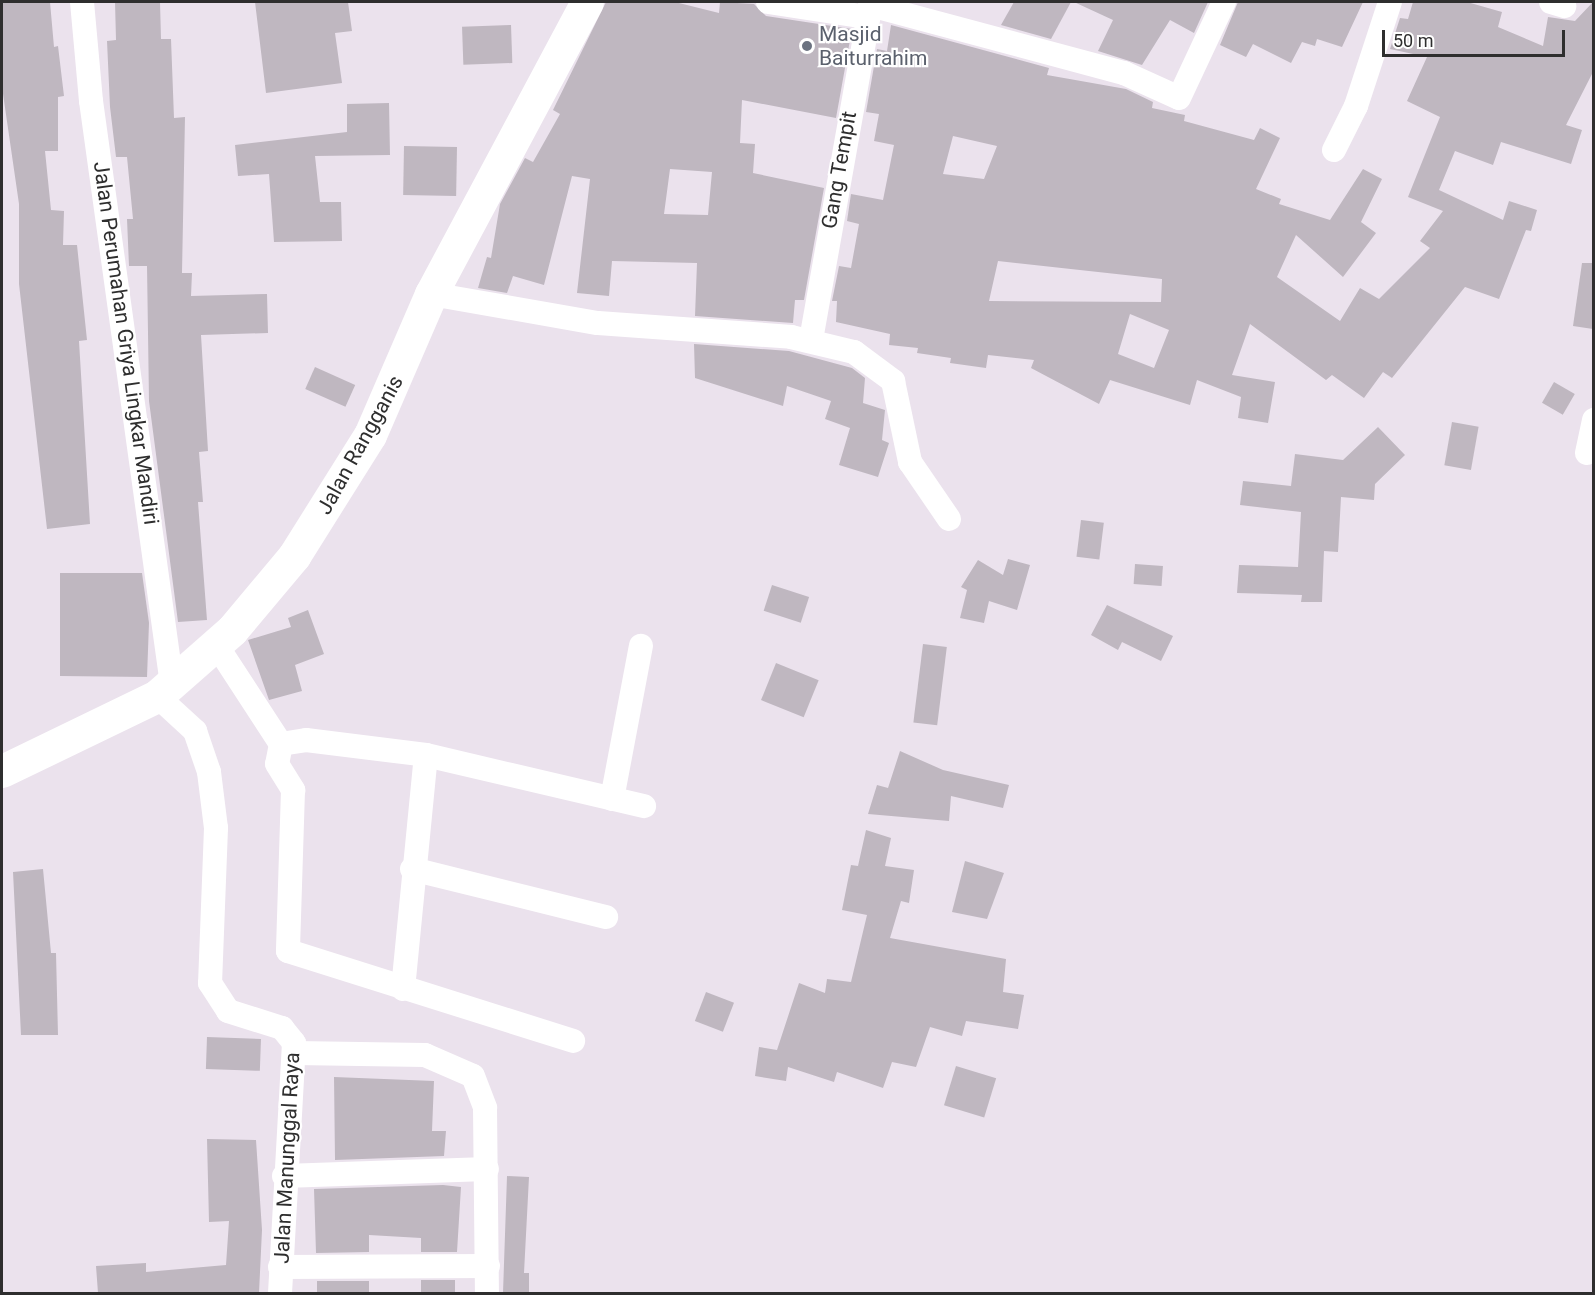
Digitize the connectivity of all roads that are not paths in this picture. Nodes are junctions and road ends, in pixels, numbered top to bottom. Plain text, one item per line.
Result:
1 (82, 2) edge
2 (586, 2) edge
3 (768, 2) edge
4 (1224, 2) edge
5 (1390, 2) edge
6 (869, 8) edge
7 (1334, 150) dead end
8 (431, 294) junction
9 (811, 340) junction
10 (1593, 420) edge
11 (1587, 453) dead end
12 (949, 519) dead end
13 (217, 646) junction
14 (641, 646) dead end
15 (164, 691) junction
16 (281, 744) junction
17 (426, 755) junction
18 (2, 771) edge
19 (612, 799) junction
20 (644, 806) dead end
21 (412, 869) junction
22 (606, 917) dead end
23 (403, 989) junction
24 (573, 1041) dead end
25 (295, 1053) junction
26 (487, 1169) junction
27 (284, 1176) junction
28 (488, 1266) junction
29 (280, 1267) junction
30 (280, 1293) edge
31 (487, 1293) edge

1 - 15 street, Jalan Perumahan Griya Lingkar Mandiri
2 - 8 street, Jalan Rangganis
3 - 6 street
4 - 6 street
5 - 7 street
6 - 9 street, Gang Tempit
8 - 9 street
8 - 13 street, Jalan Rangganis
9 - 12 street
10 - 11 street
13 - 15 street, Jalan Rangganis
13 - 16 street
14 - 19 street
15 - 18 street, Jalan Rangganis
15 - 25 street, Jalan Manunggal Raya
16 - 17 street
16 - 23 street
17 - 19 street
17 - 21 street
19 - 20 street
21 - 22 street
21 - 23 street
23 - 24 street
25 - 26 street
25 - 27 street, Jalan Manunggal Raya
26 - 27 street
26 - 28 street
27 - 29 street, Jalan Manunggal Raya
28 - 29 street
28 - 31 street
29 - 30 street, Jalan Manunggal Raya

